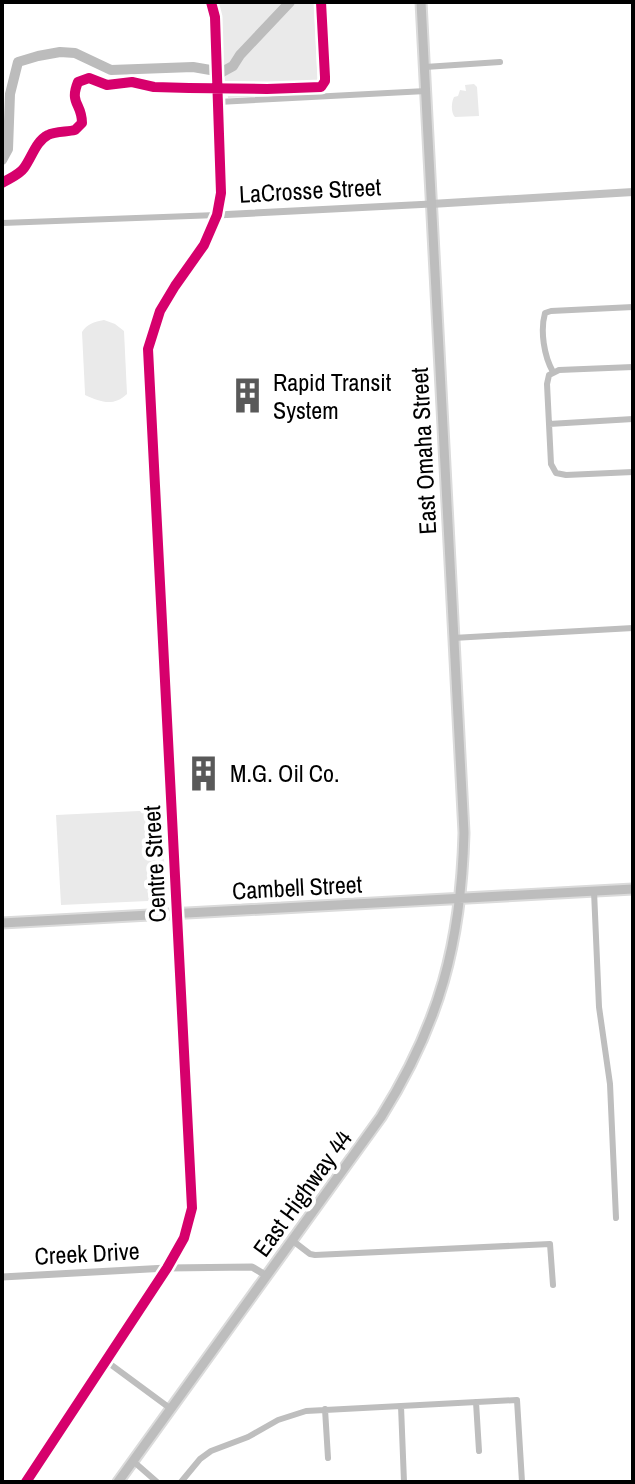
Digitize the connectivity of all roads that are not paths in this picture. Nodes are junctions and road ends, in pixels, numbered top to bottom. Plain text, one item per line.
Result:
1 (211, 2) edge
2 (421, 2) edge
3 (500, 62) dead end
4 (425, 67) junction
5 (426, 91) junction
6 (218, 102) junction
7 (633, 192) edge
8 (431, 204) junction
9 (217, 215) junction
10 (2, 223) edge
11 (633, 307) edge
12 (633, 367) edge
13 (553, 372) junction
14 (633, 419) edge
15 (549, 424) junction
16 (633, 472) edge
17 (633, 628) edge
18 (453, 638) junction
19 (633, 889) edge
20 (594, 891) junction
21 (461, 898) junction
22 (176, 913) junction
23 (2, 923) edge
24 (616, 1218) dead end
25 (293, 1241) junction
26 (167, 1268) junction
27 (267, 1276) junction
28 (2, 1277) edge
29 (553, 1285) dead end
30 (106, 1361) junction
31 (476, 1402) junction
32 (401, 1406) junction
33 (171, 1409) junction
34 (325, 1409) junction
35 (479, 1451) dead end
36 (328, 1458) dead end
37 (133, 1461) junction
38 (26, 1482) edge
39 (118, 1482) edge
40 (157, 1482) edge
41 (181, 1482) edge
42 (404, 1482) edge
43 (522, 1482) edge

1 - 6 street
2 - 4 main road, East Omaha Street
3 - 4 street
4 - 5 main road, East Omaha Street
5 - 6 street
5 - 8 main road, East Omaha Street
6 - 9 street
7 - 8 main road, LaCrosse Street
8 - 9 street, LaCrosse Street
8 - 18 main road, East Omaha Street
9 - 10 street, LaCrosse Street
9 - 22 street, Centre Street
11 - 13 street
12 - 13 street
13 - 15 street
14 - 15 street
15 - 16 street
17 - 18 street
18 - 21 main road, East Omaha Street
19 - 20 main road, Cambell Street
20 - 21 main road, Cambell Street
20 - 24 street
21 - 22 main road, Cambell Street
21 - 25 main road, East Highway 44
22 - 23 main road, Cambell Street
22 - 26 street, Centre Street
25 - 27 main road, East Highway 44
25 - 29 street
26 - 27 street, Creek Drive
26 - 28 street, Creek Drive
26 - 30 street, Centre Street
27 - 33 main road, East Highway 44
30 - 33 street
30 - 38 street, Centre Street
31 - 32 street
31 - 35 street
31 - 43 street
32 - 34 street
32 - 42 street
33 - 37 main road, East Highway 44
34 - 36 street
34 - 41 street
37 - 39 main road, East Highway 44
37 - 40 street

